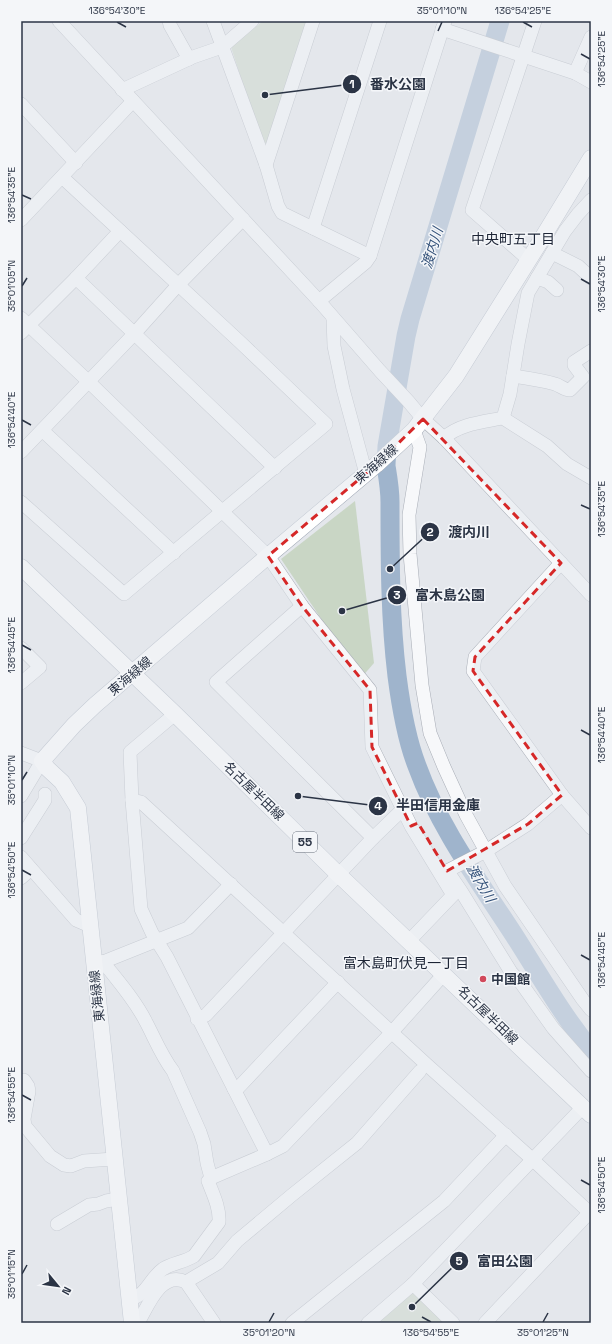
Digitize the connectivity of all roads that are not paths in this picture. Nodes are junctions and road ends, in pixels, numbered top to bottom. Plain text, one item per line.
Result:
1 (59, 21) edge
2 (169, 21) edge
3 (213, 21) edge
4 (252, 21) edge
5 (312, 21) edge
6 (380, 21) edge
7 (535, 21) edge
8 (443, 25) edge
9 (591, 37) edge
10 (222, 47) junction
11 (520, 54) junction
12 (189, 59) junction
13 (575, 73) junction
14 (591, 82) edge
15 (122, 90) junction
16 (133, 101) junction
17 (21, 104) edge
18 (591, 158) edge
19 (76, 163) junction
20 (266, 165) junction
21 (62, 177) junction
22 (589, 206) edge
23 (243, 219) junction
24 (21, 220) edge
25 (313, 228) junction
26 (120, 231) junction
27 (552, 253) junction
28 (370, 256) junction
29 (529, 260) junction
30 (76, 278) junction
31 (537, 278) junction
32 (591, 278) edge
33 (178, 285) junction
34 (557, 290) dead end
35 (319, 301) junction
36 (333, 318) junction
37 (23, 325) edge
38 (134, 334) junction
39 (591, 351) edge
40 (513, 376) junction
41 (89, 382) junction
42 (503, 418) junction
43 (419, 425) junction
44 (43, 431) junction
45 (444, 438) junction
46 (24, 444) edge
47 (275, 468) junction
48 (371, 470) junction
49 (591, 478) edge
50 (21, 502) edge
51 (222, 512) junction
52 (174, 553) junction
53 (268, 556) junction
54 (561, 563) junction
55 (21, 567) edge
56 (591, 595) edge
57 (302, 606) junction
58 (21, 648) edge
59 (132, 674) junction
60 (21, 683) edge
61 (175, 714) junction
62 (21, 753) edge
63 (42, 761) junction
64 (45, 794) dead end
65 (562, 795) junction
66 (21, 796) edge
67 (132, 800) junction
68 (402, 810) junction
69 (411, 826) junction
70 (591, 828) edge
71 (21, 838) edge
72 (372, 838) junction
73 (483, 852) junction
74 (21, 857) edge
75 (31, 869) junction
76 (447, 871) junction
77 (338, 874) junction
78 (21, 878) edge
79 (231, 884) junction
80 (90, 926) junction
81 (283, 932) junction
82 (157, 941) junction
83 (409, 941) junction
84 (98, 961) junction
85 (444, 974) junction
86 (338, 982) junction
87 (591, 1010) edge
88 (197, 1019) junction
89 (392, 1032) junction
90 (420, 1070) dead end
91 (591, 1071) edge
92 (24, 1080) dead end
93 (234, 1089) junction
94 (24, 1102) edge
95 (587, 1111) edge
96 (23, 1126) edge
97 (506, 1135) junction
98 (267, 1154) junction
99 (114, 1159) junction
100 (532, 1159) junction
101 (211, 1178) junction
102 (118, 1199) junction
103 (590, 1214) edge
104 (57, 1224) dead end
105 (186, 1282) junction
106 (413, 1284) junction
107 (129, 1299) junction
108 (132, 1323) edge
109 (138, 1323) edge
110 (214, 1323) edge
111 (292, 1323) edge
112 (368, 1323) edge
113 (453, 1323) edge
114 (485, 1323) edge

1 - 15 street
2 - 12 street
3 - 10 street
4 - 10 street
5 - 20 street
6 - 25 street
7 - 11 street
8 - 11 street
8 - 28 street
9 - 13 street
10 - 12 street
10 - 20 street
11 - 13 street
11 - 29 street
12 - 15 street
13 - 14 street
15 - 16 street
16 - 19 street
16 - 23 street
17 - 19 street
18 - 29 main road, 東海緑線
19 - 21 street
20 - 25 street
21 - 24 street
21 - 26 street
22 - 27 street
23 - 33 street
23 - 35 street
25 - 28 street
26 - 30 street
26 - 33 street
27 - 31 street
27 - 32 street
28 - 35 street
29 - 43 main road, 東海緑線
30 - 37 street
30 - 38 street
31 - 34 street
31 - 40 street
33 - 38 street
33 - 47 street
35 - 36 street
36 - 43 street
36 - 48 street
37 - 41 street
38 - 41 street
38 - 47 street
39 - 40 street
40 - 42 street
41 - 44 street
41 - 51 street
42 - 45 street
42 - 49 street
43 - 45 street
43 - 48 main road, 東海緑線
43 - 73 street
44 - 46 street
44 - 52 street
45 - 54 street
47 - 51 street
48 - 53 main road, 東海緑線
50 - 52 street
51 - 52 street
51 - 53 street
53 - 57 street
53 - 59 main road, 東海緑線
54 - 56 street
54 - 65 street
55 - 59 main road, 名古屋半田線 / 55
57 - 68 street
57 - 72 street
58 - 60 street
59 - 61 main road, 名古屋半田線 / 55
59 - 63 main road, 東海緑線
61 - 67 street
61 - 77 main road, 名古屋半田線 / 55
62 - 63 street
63 - 66 street
63 - 80 main road, 東海緑線
64 - 71 street
65 - 70 street
65 - 73 street
67 - 79 street
67 - 82 street
68 - 69 street
68 - 72 street
69 - 76 street
69 - 83 street
72 - 77 street
73 - 76 street
73 - 87 street
74 - 75 street
75 - 78 street
75 - 80 street
76 - 91 street
77 - 81 street
77 - 83 main road, 名古屋半田線 / 55
79 - 81 street
79 - 82 street
80 - 84 main road, 東海緑線
81 - 86 street
81 - 88 street
82 - 84 street
82 - 88 street
83 - 85 main road, 名古屋半田線 / 55
84 - 99 main road, 東海緑線
84 - 101 street
85 - 89 street
85 - 95 main road, 名古屋半田線 / 55
86 - 89 street
86 - 93 street
88 - 93 street
89 - 97 street
89 - 98 street
90 - 105 street
92 - 94 street
93 - 98 street
94 - 96 street
95 - 100 street
96 - 99 street
97 - 100 street
97 - 111 street
98 - 101 street
99 - 102 main road, 東海緑線
100 - 103 street
100 - 106 street
101 - 107 street
102 - 104 street
102 - 107 main road, 東海緑線
103 - 114 street
105 - 109 street
105 - 110 street
106 - 112 street
106 - 113 street
107 - 108 main road, 東海緑線

